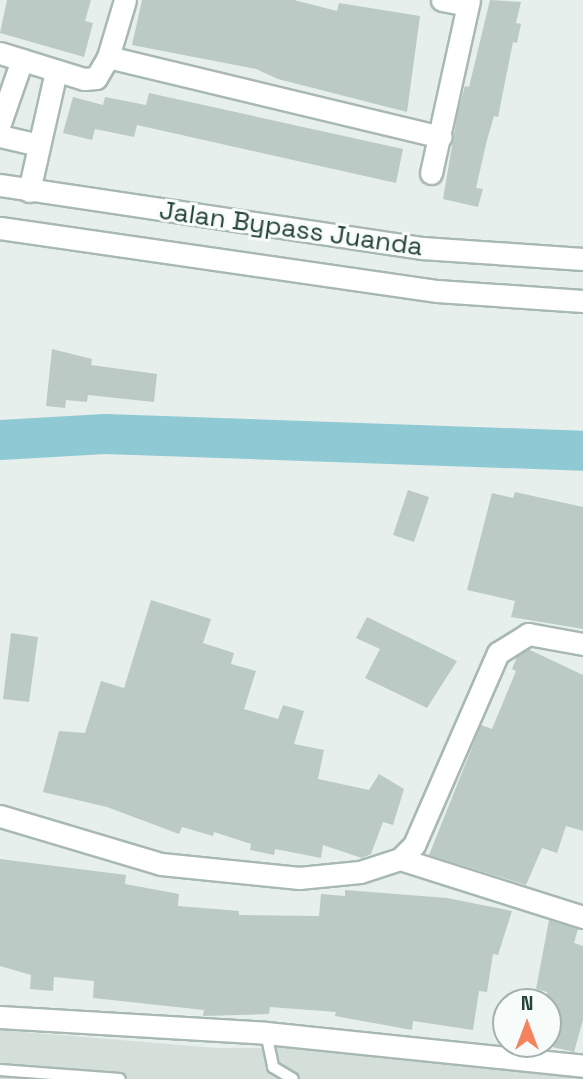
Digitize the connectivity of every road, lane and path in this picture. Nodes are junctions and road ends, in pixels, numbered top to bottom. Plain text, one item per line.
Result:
1 (125, 0) edge
2 (442, 0) edge
3 (468, 3) edge
4 (0, 53) edge
5 (108, 57) junction
6 (22, 60) junction
7 (56, 71) junction
8 (0, 123) edge
9 (0, 136) edge
10 (440, 136) junction
11 (39, 145) junction
12 (431, 173) dead end
13 (0, 185) edge
14 (29, 191) junction
15 (0, 228) edge
16 (583, 259) edge
17 (583, 301) edge
18 (583, 643) edge
19 (0, 816) edge
20 (400, 859) junction
21 (583, 917) edge
22 (0, 1017) edge
23 (266, 1032) junction
24 (583, 1066) edge
25 (0, 1070) edge
26 (120, 1079) edge
27 (293, 1079) edge

1 - 5 street
2 - 3 street
3 - 10 street
4 - 6 street
5 - 7 street
5 - 10 street
6 - 7 street
6 - 8 street
7 - 11 street
9 - 11 street
10 - 12 street
11 - 14 street
13 - 14 street, Jalan Bypass Juanda
14 - 16 street, Jalan Bypass Juanda
15 - 17 street, Jalan Bypass Juanda
18 - 20 street
19 - 20 street
20 - 21 street
22 - 23 street
23 - 24 street
23 - 27 lane
25 - 26 lane

